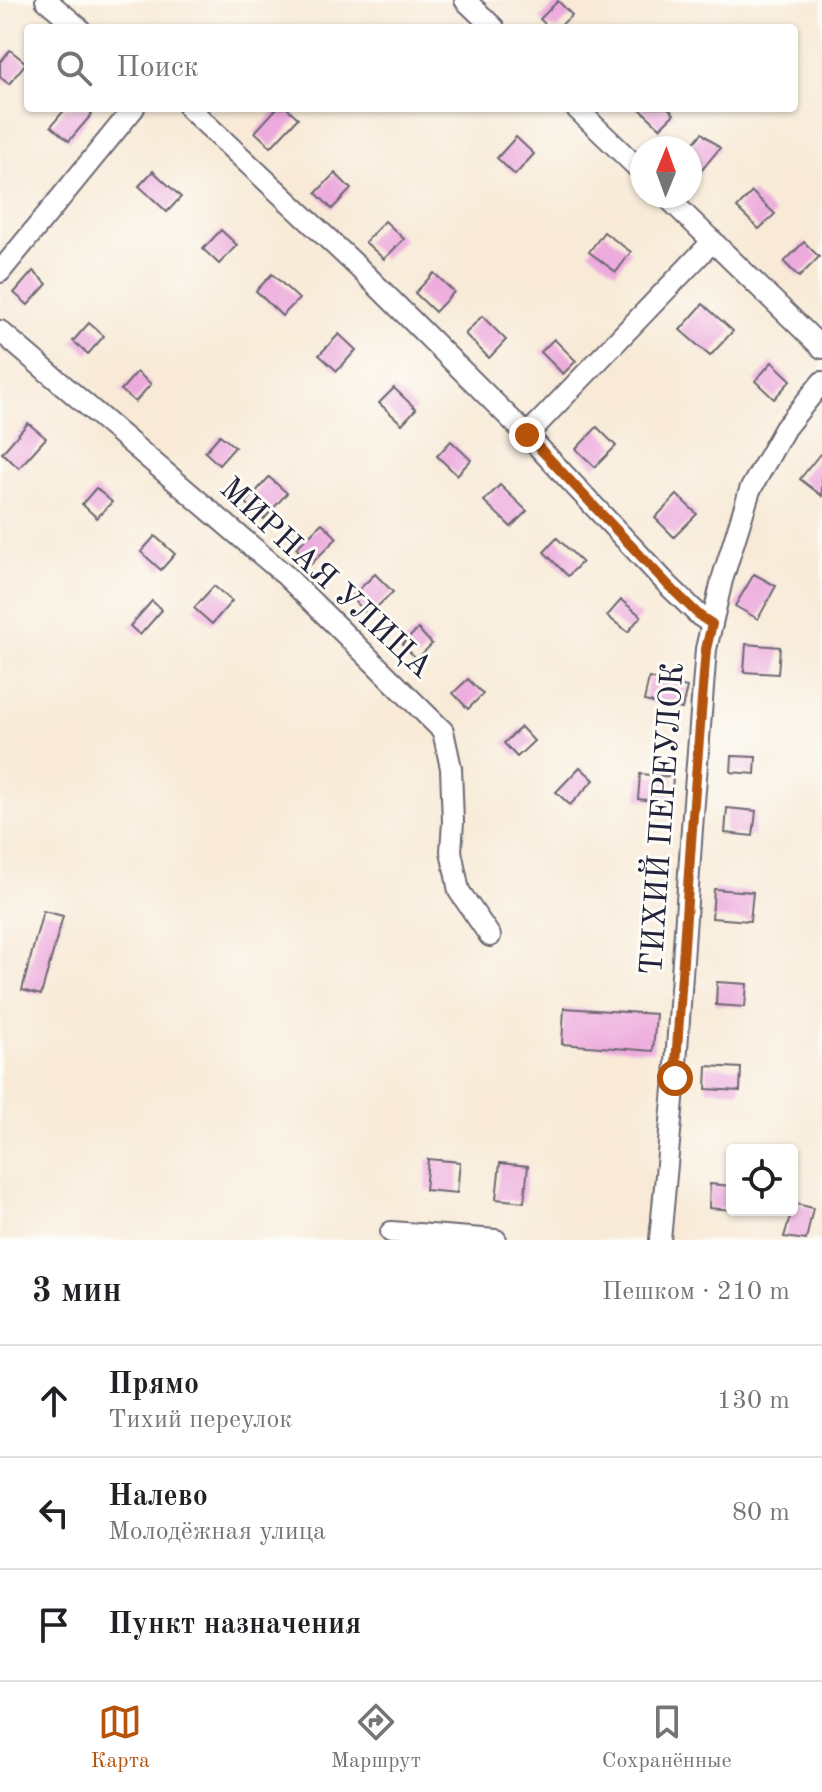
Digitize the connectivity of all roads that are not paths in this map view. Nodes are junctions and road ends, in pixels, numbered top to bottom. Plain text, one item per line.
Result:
1 (46, 0) edge
2 (465, 0) edge
3 (74, 24) edge
4 (490, 24) edge
5 (131, 112) edge
6 (193, 112) edge
7 (580, 112) edge
8 (630, 160) edge
9 (679, 208) edge
10 (713, 241) junction
11 (0, 272) edge
12 (0, 331) edge
13 (822, 348) edge
14 (822, 382) edge
15 (527, 435) junction
16 (712, 624) junction
17 (490, 936) dead end
18 (391, 1232) dead end
19 (496, 1240) edge
20 (660, 1240) edge

1 - 3 street
2 - 4 street
5 - 11 street
6 - 15 street
7 - 8 street
9 - 10 street
10 - 13 street
10 - 15 street
12 - 17 street, МИРНАЯ УЛИЦА
14 - 16 street, ТИХИЙ ПЕРЕУЛОК
15 - 16 street
16 - 20 street, ТИХИЙ ПЕРЕУЛОК
18 - 19 street

